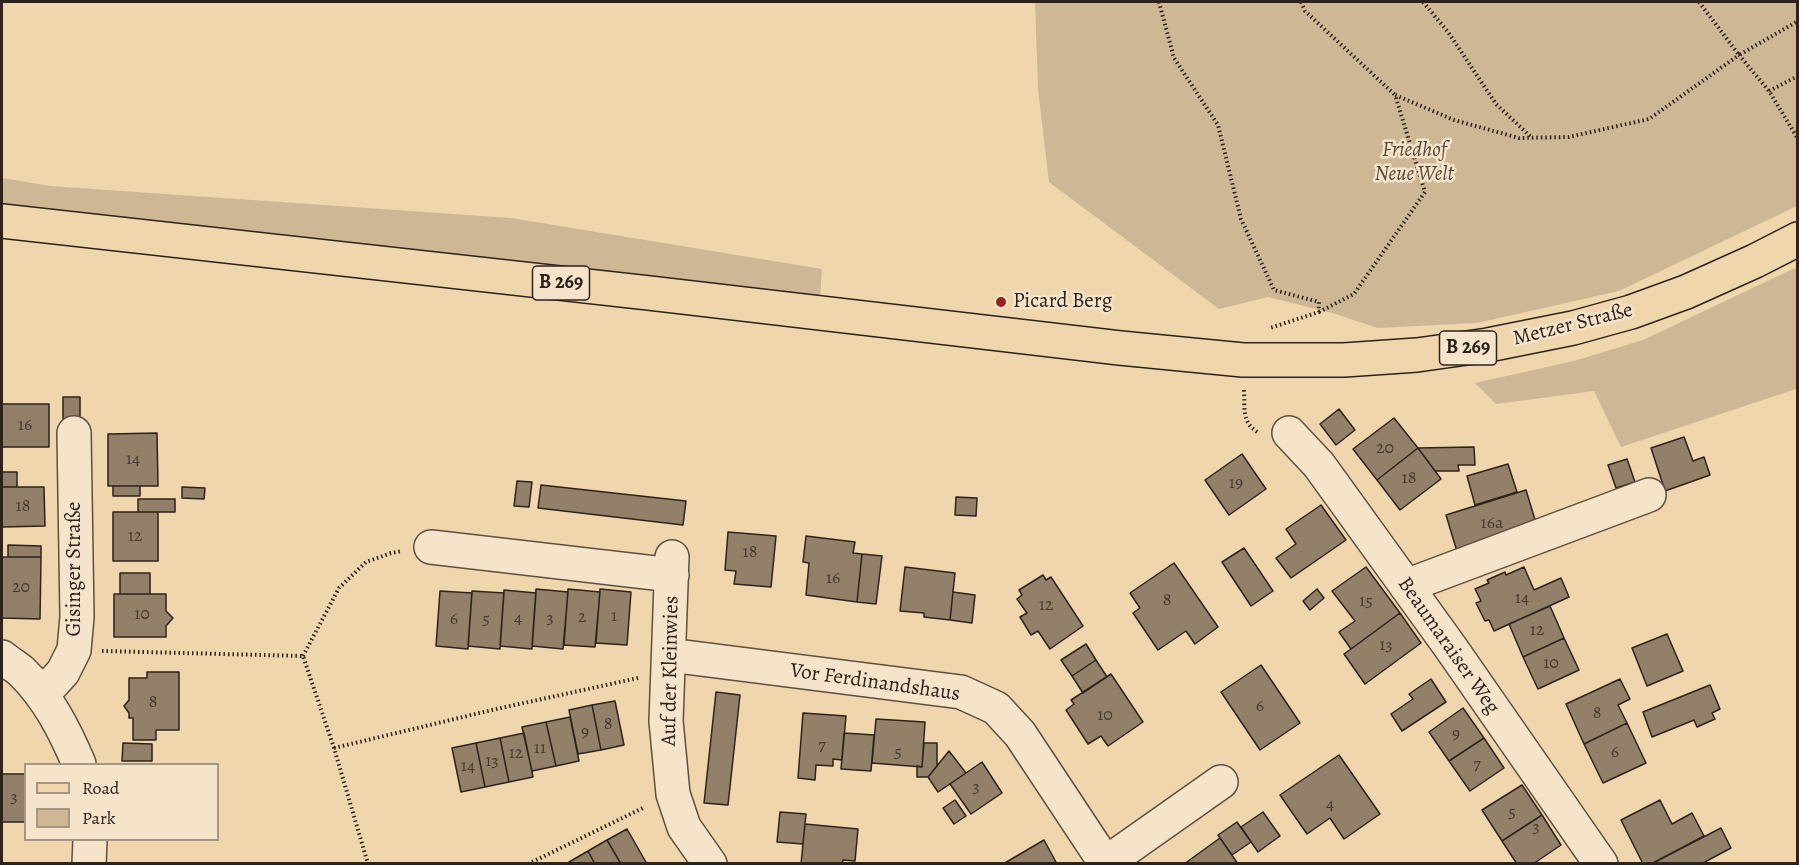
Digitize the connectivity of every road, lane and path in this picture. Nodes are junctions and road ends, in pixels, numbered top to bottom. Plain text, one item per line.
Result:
1 (1159, 2) edge
2 (1301, 2) edge
3 (1423, 2) edge
4 (1699, 2) edge
5 (1797, 21) edge
6 (1739, 55) junction
7 (1797, 76) edge
8 (1769, 91) junction
9 (1395, 95) junction
10 (1532, 138) junction
11 (1797, 139) edge
12 (2, 221) edge
13 (1797, 239) edge
14 (1319, 312) junction
15 (1243, 360) junction
16 (74, 433) dead end
17 (1288, 434) joint
18 (1649, 495) dead end
19 (430, 547) joint
20 (1406, 586) junction
21 (74, 650) junction
22 (303, 656) junction
23 (2, 657) edge
24 (669, 663) junction
25 (42, 695) junction
26 (334, 748) junction
27 (78, 763) edge
28 (1221, 782) dead end
29 (673, 794) junction
30 (90, 841) edge
31 (1106, 863) edge
32 (89, 864) edge
33 (368, 864) edge
34 (528, 864) edge
35 (710, 864) edge
36 (1601, 864) edge

1 - 14 path
2 - 9 path
3 - 10 path
4 - 6 path
5 - 6 path
6 - 8 path
6 - 10 path
7 - 8 path
8 - 11 path
9 - 10 path
9 - 14 path
12 - 15 main road, Metzer Straße / B 269
13 - 15 main road, Metzer Straße / B 269
14 - 15 path
15 - 17 path
16 - 21 street, Gisinger Straße
17 - 20 street, Beaumaraiser Weg
18 - 20 street
19 - 22 path
19 - 24 street, Auf der Kleinwies
20 - 36 street, Beaumaraiser Weg
21 - 22 path
21 - 25 street, Gisinger Straße
22 - 26 path
23 - 25 street
24 - 26 path
24 - 29 street, Auf der Kleinwies
24 - 31 street, Vor Ferdinandshaus
25 - 27 street
26 - 33 path
28 - 31 street, Vor Ferdinandshaus
29 - 34 path
29 - 35 street, Auf der Kleinwies
30 - 32 street

